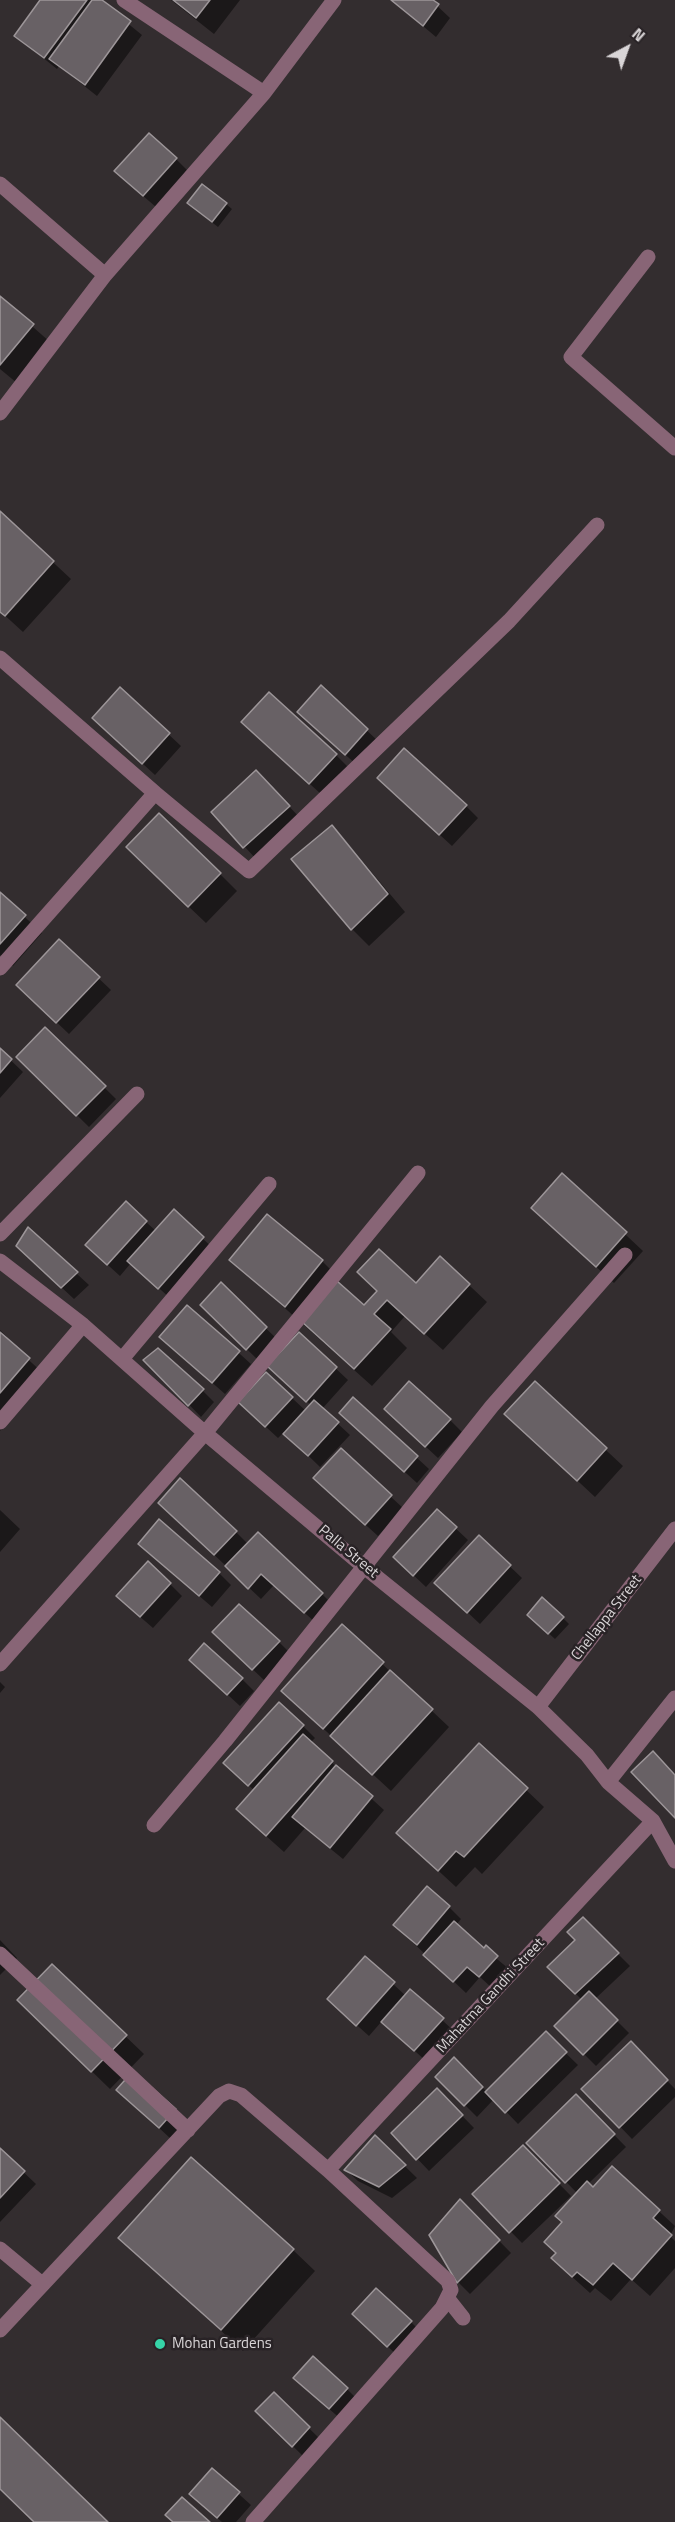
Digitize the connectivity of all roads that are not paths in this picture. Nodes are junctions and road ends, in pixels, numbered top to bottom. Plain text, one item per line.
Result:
1 (124, 0) edge
2 (334, 0) edge
3 (264, 93) junction
4 (0, 184) edge
5 (648, 257) dead end
6 (105, 275) junction
7 (0, 414) edge
8 (675, 448) edge
9 (597, 525) dead end
10 (0, 658) edge
11 (155, 793) junction
12 (0, 968) edge
13 (137, 1094) dead end
14 (418, 1173) dead end
15 (269, 1184) dead end
16 (0, 1234) edge
17 (626, 1255) dead end
18 (0, 1261) edge
19 (83, 1325) junction
20 (122, 1359) junction
21 (0, 1422) edge
22 (205, 1432) junction
23 (675, 1529) edge
24 (363, 1566) junction
25 (0, 1664) edge
26 (675, 1698) edge
27 (538, 1707) junction
28 (608, 1782) junction
29 (653, 1821) junction
30 (154, 1825) dead end
31 (675, 1861) edge
32 (0, 1954) edge
33 (188, 2130) junction
34 (328, 2170) junction
35 (0, 2248) edge
36 (42, 2284) junction
37 (448, 2299) junction
38 (462, 2318) dead end
39 (0, 2330) edge
40 (253, 2522) edge

1 - 3 street
2 - 3 street
3 - 6 street
4 - 6 street
5 - 8 street
6 - 7 street
9 - 11 street
10 - 11 street
11 - 12 street
13 - 16 street
14 - 22 street
15 - 20 street
17 - 24 street
18 - 19 street, Palla Street
19 - 20 street, Palla Street
19 - 21 street
20 - 22 street, Palla Street
22 - 24 street, Palla Street
22 - 25 street
23 - 27 street, Chellappa Street
24 - 27 street, Palla Street
24 - 30 street
26 - 28 street
27 - 28 street, Palla Street
28 - 29 street, Palla Street
29 - 31 street, Palla Street
29 - 34 street, Mahatma Gandhi Street
32 - 33 street
33 - 34 street
33 - 36 street
34 - 37 street
35 - 36 street
36 - 39 street
37 - 38 street
37 - 40 street

